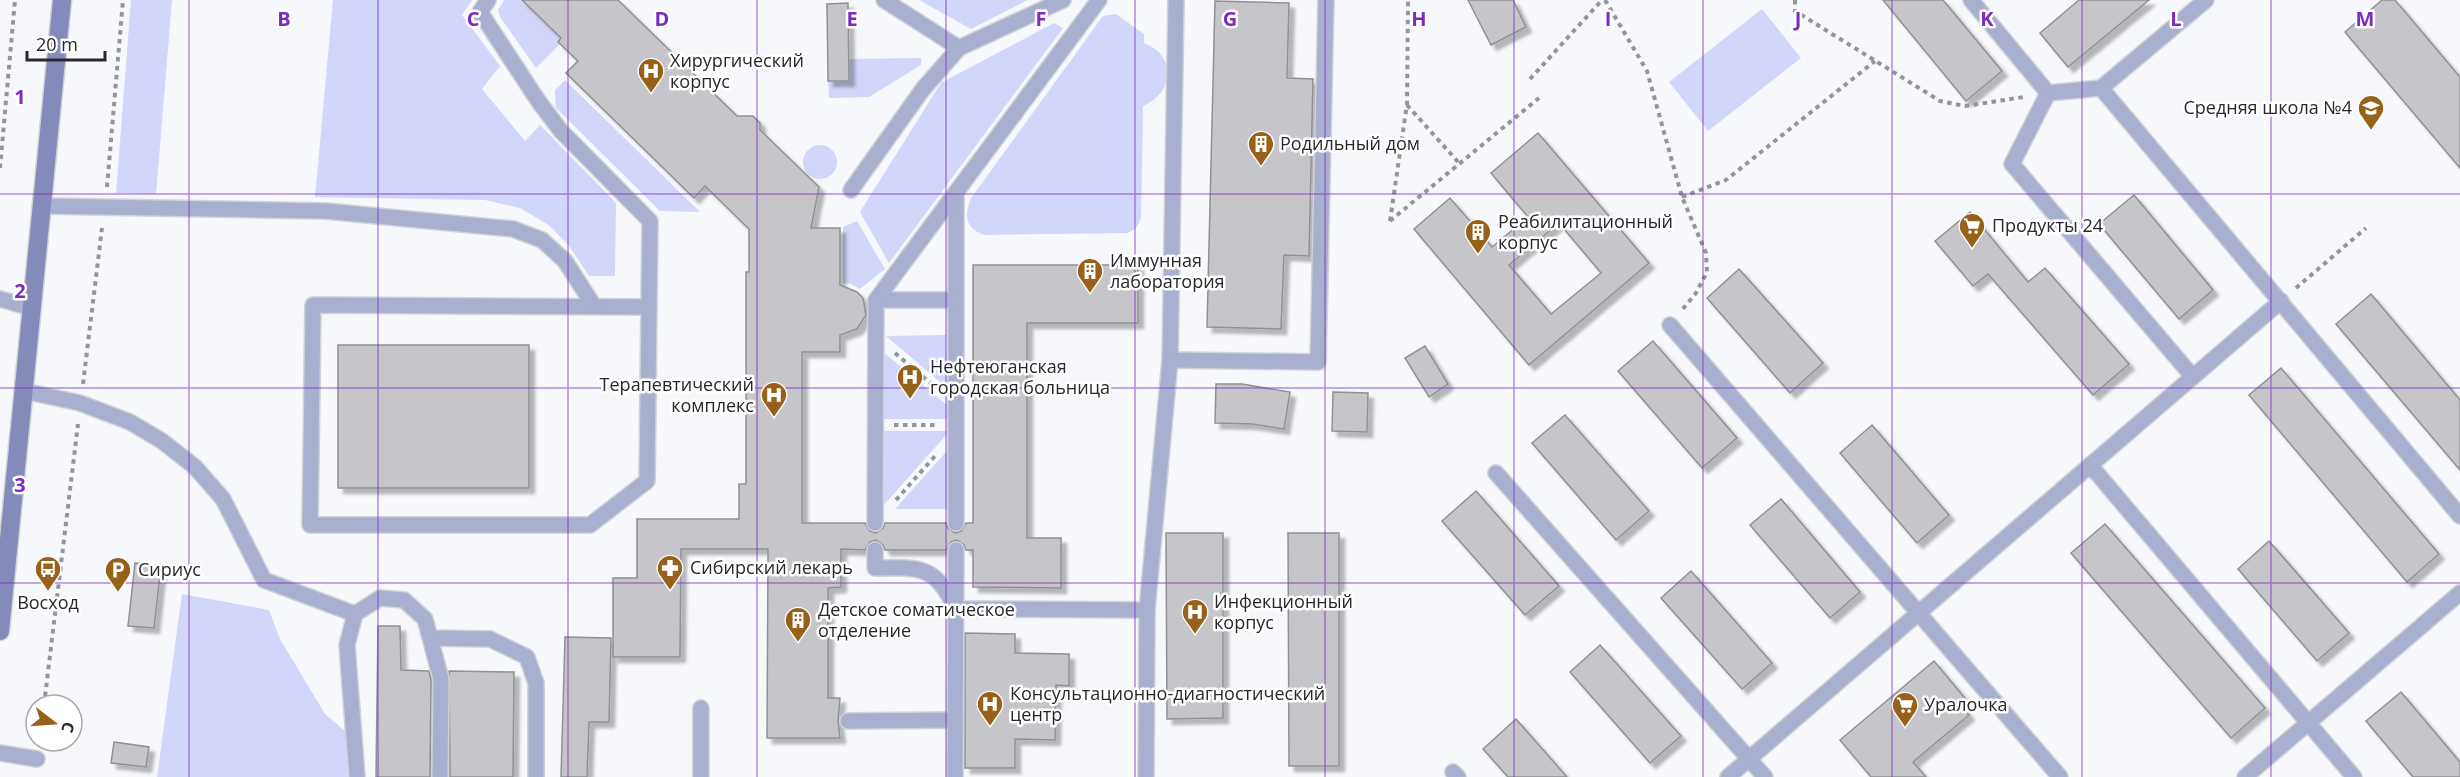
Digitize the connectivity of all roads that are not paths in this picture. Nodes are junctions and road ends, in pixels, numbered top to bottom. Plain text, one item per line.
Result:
1 (62, 0) edge
2 (488, 0) edge
3 (884, 0) edge
4 (1063, 0) edge
5 (1099, 0) edge
6 (1176, 0) edge
7 (1326, 0) edge
8 (1971, 0) edge
9 (2206, 0) edge
10 (959, 48) junction
11 (2101, 88) junction
12 (2048, 93) junction
13 (851, 190) dead end
14 (956, 192) junction
15 (42, 206) junction
16 (0, 299) edge
17 (876, 300) junction
18 (956, 300) junction
19 (2281, 301) junction
20 (594, 306) junction
21 (649, 307) junction
22 (32, 308) junction
23 (1670, 325) road end
24 (1170, 360) junction
25 (2193, 376) junction
26 (24, 391) junction
27 (2090, 465) junction
28 (1496, 473) dead end
29 (2460, 516) edge
30 (875, 523) road end
31 (956, 523) dead end
32 (875, 550) dead end
33 (956, 550) dead end
34 (2460, 593) edge
35 (956, 609) junction
36 (1147, 610) junction
37 (1918, 613) junction
38 (355, 614) junction
39 (0, 632) edge
40 (431, 638) junction
41 (701, 708) dead end
42 (955, 720) junction
43 (848, 721) dead end
44 (2309, 722) junction
45 (0, 753) edge
46 (37, 759) dead end
47 (1749, 759) junction
48 (357, 777) edge
49 (440, 777) edge
50 (536, 777) edge
51 (701, 777) edge
52 (955, 777) edge
53 (1146, 777) edge
54 (1728, 777) edge
55 (1765, 777) edge
56 (2060, 777) edge
57 (2245, 777) edge
58 (2354, 777) edge

1 - 15 main road
2 - 21 lane
3 - 10 lane
4 - 10 lane
5 - 14 lane
6 - 24 lane
7 - 24 lane
8 - 12 lane
9 - 11 lane
10 - 13 lane
11 - 12 lane
11 - 19 lane
12 - 25 lane
14 - 17 lane
14 - 18 lane
15 - 20 lane
15 - 22 main road
16 - 22 lane
17 - 18 lane
17 - 30 lane
18 - 31 lane
19 - 25 lane
19 - 29 lane
20 - 21 lane
20 - 21 lane
22 - 26 main road
23 - 37 lane
24 - 36 lane
25 - 27 lane
26 - 38 lane
26 - 39 main road
27 - 37 lane
27 - 44 lane
28 - 47 lane
32 - 35 lane
33 - 35 lane
34 - 44 lane
35 - 36 lane
35 - 42 lane
36 - 53 lane
37 - 47 lane
37 - 56 lane
38 - 40 lane
38 - 48 lane
40 - 49 lane
40 - 50 lane
41 - 51 lane
42 - 43 lane
42 - 52 lane
44 - 57 lane
44 - 58 lane
45 - 46 lane
47 - 54 lane
47 - 55 lane

